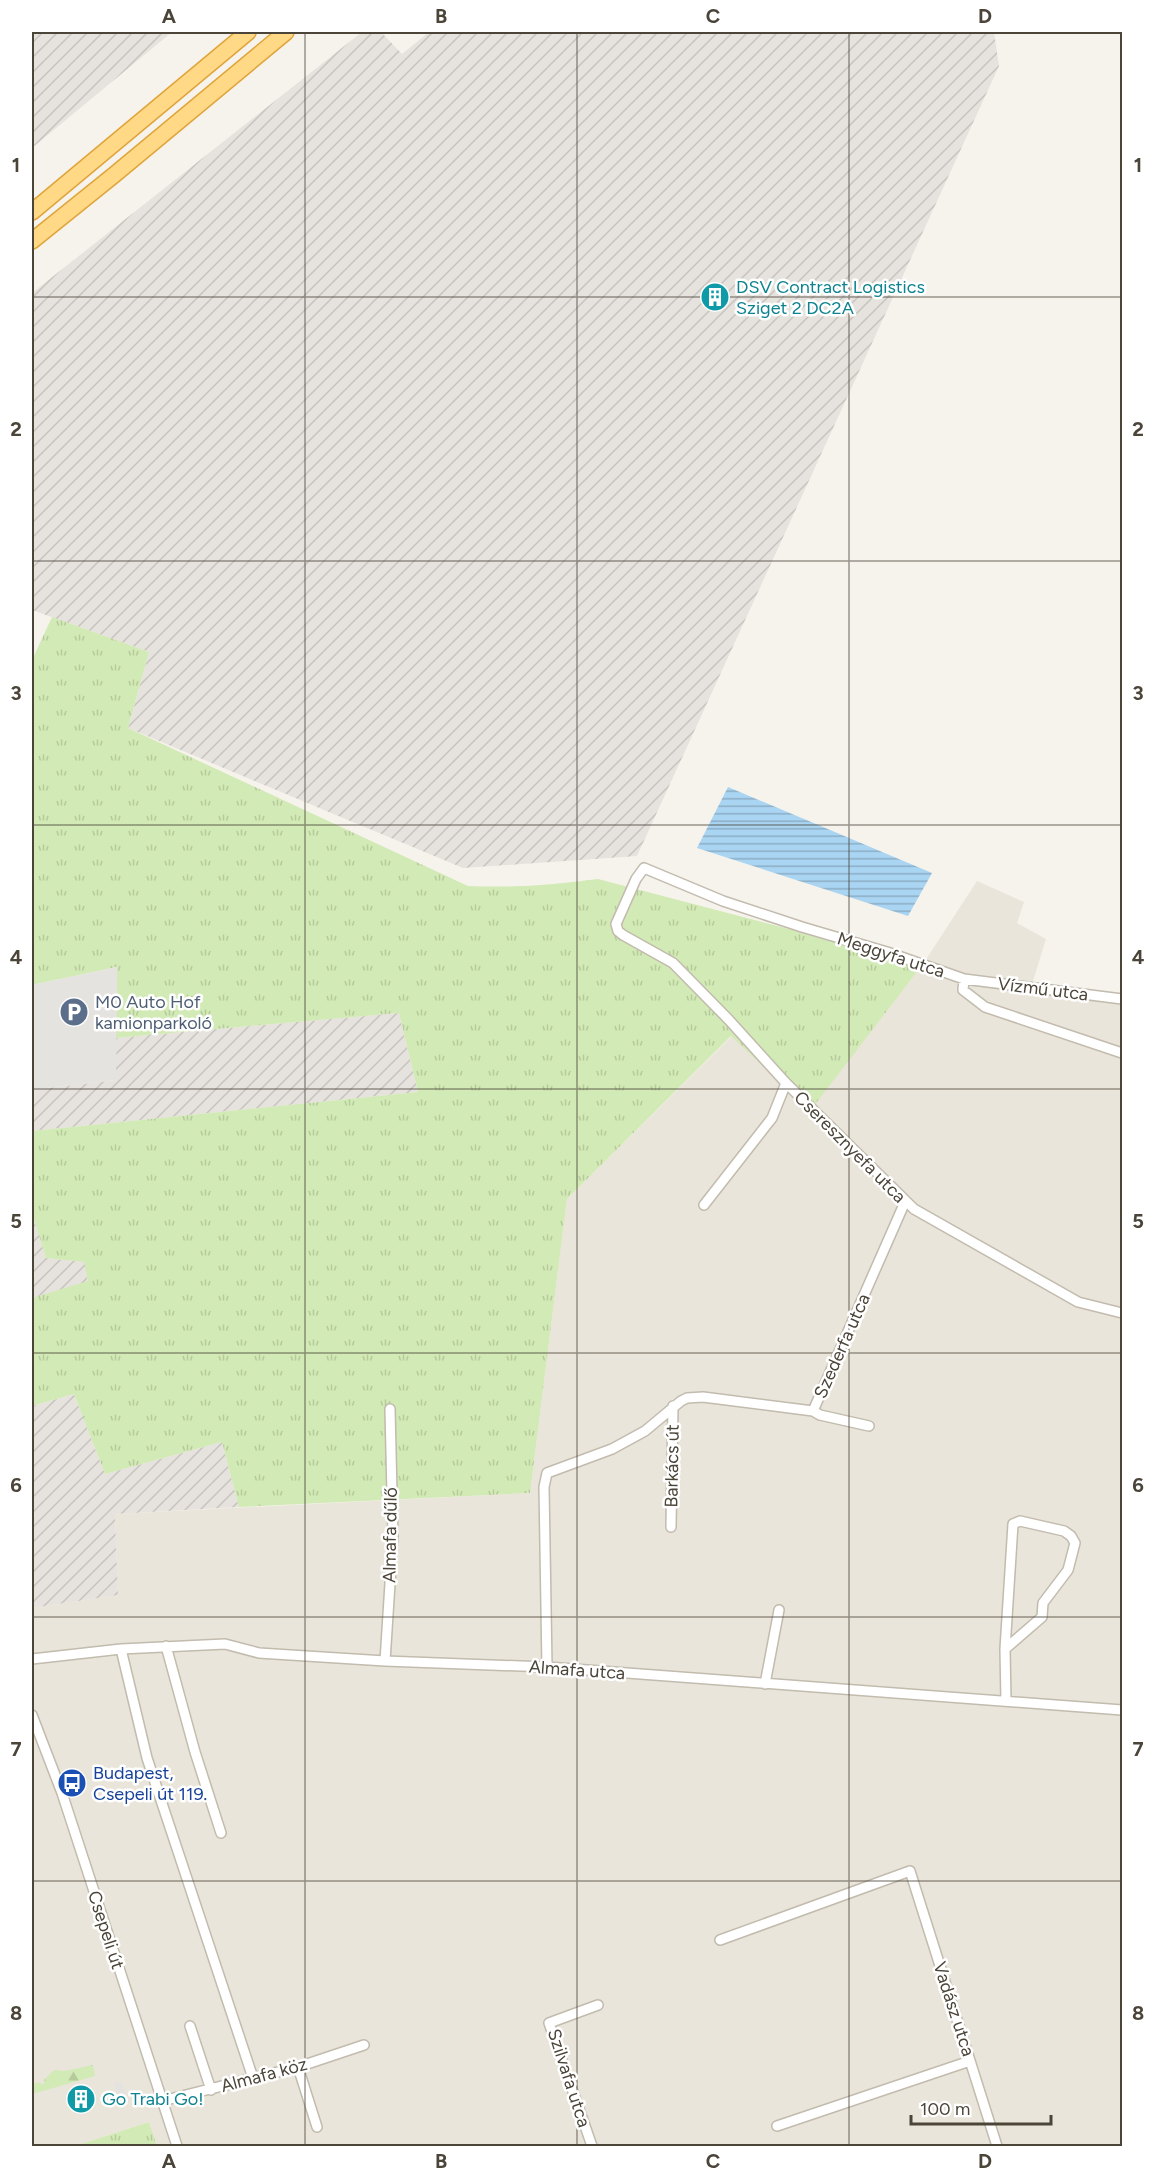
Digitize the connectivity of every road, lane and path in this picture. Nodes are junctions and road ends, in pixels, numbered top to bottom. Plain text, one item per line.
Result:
1 (248, 32) edge
2 (285, 32) edge
3 (32, 212) edge
4 (32, 241) edge
5 (644, 868) joint
6 (964, 979) junction
7 (1122, 999) edge
8 (1122, 1053) edge
9 (786, 1083) junction
10 (905, 1202) junction
11 (704, 1204) dead end
12 (1122, 1313) edge
13 (673, 1406) junction
14 (390, 1409) dead end
15 (813, 1411) junction
16 (869, 1426) dead end
17 (671, 1527) dead end
18 (779, 1610) dead end
19 (166, 1647) junction
20 (121, 1649) junction
21 (1005, 1649) junction
22 (32, 1659) edge
23 (385, 1661) junction
24 (547, 1667) junction
25 (765, 1684) junction
26 (1006, 1701) junction
27 (1122, 1710) edge
28 (32, 1714) edge
29 (221, 1833) dead end
30 (720, 1941) dead end
31 (598, 2005) dead end
32 (190, 2026) dead end
33 (364, 2045) dead end
34 (970, 2061) junction
35 (298, 2067) junction
36 (253, 2078) junction
37 (211, 2090) junction
38 (162, 2101) junction
39 (777, 2126) dead end
40 (317, 2127) dead end
41 (177, 2146) edge
42 (592, 2146) edge
43 (997, 2146) edge

1 - 3 highway
2 - 4 highway
5 - 6 street, Meggyfa utca
5 - 9 street, Cseresznyefa utca
6 - 7 street, Vízmű utca
6 - 8 street, Meggyfa utca
9 - 10 street, Cseresznyefa utca
9 - 11 street
10 - 12 street, Cseresznyefa utca
10 - 15 street, Szederfa utca
13 - 15 street, Szederfa utca
13 - 17 street, Barkács út
13 - 24 street, Szederfa utca
14 - 23 street, Almafa dűlő
15 - 16 street
18 - 25 street
19 - 20 street, Almafa utca
19 - 23 street, Almafa utca
19 - 29 street
20 - 22 street, Almafa utca
20 - 36 street
21 - 21 street
21 - 26 street
23 - 24 street, Almafa utca
24 - 25 street, Almafa utca
25 - 26 street, Almafa utca
26 - 27 street, Almafa utca
28 - 38 street, Csepeli út
30 - 34 street, Vadász utca
31 - 42 street, Szilvafa utca
32 - 37 street
33 - 35 street, Almafa köz
34 - 39 street
34 - 43 street, Vadász utca
35 - 36 street, Almafa köz
35 - 40 street
36 - 37 street, Almafa köz
37 - 38 street, Almafa köz
38 - 41 street, Csepeli út

